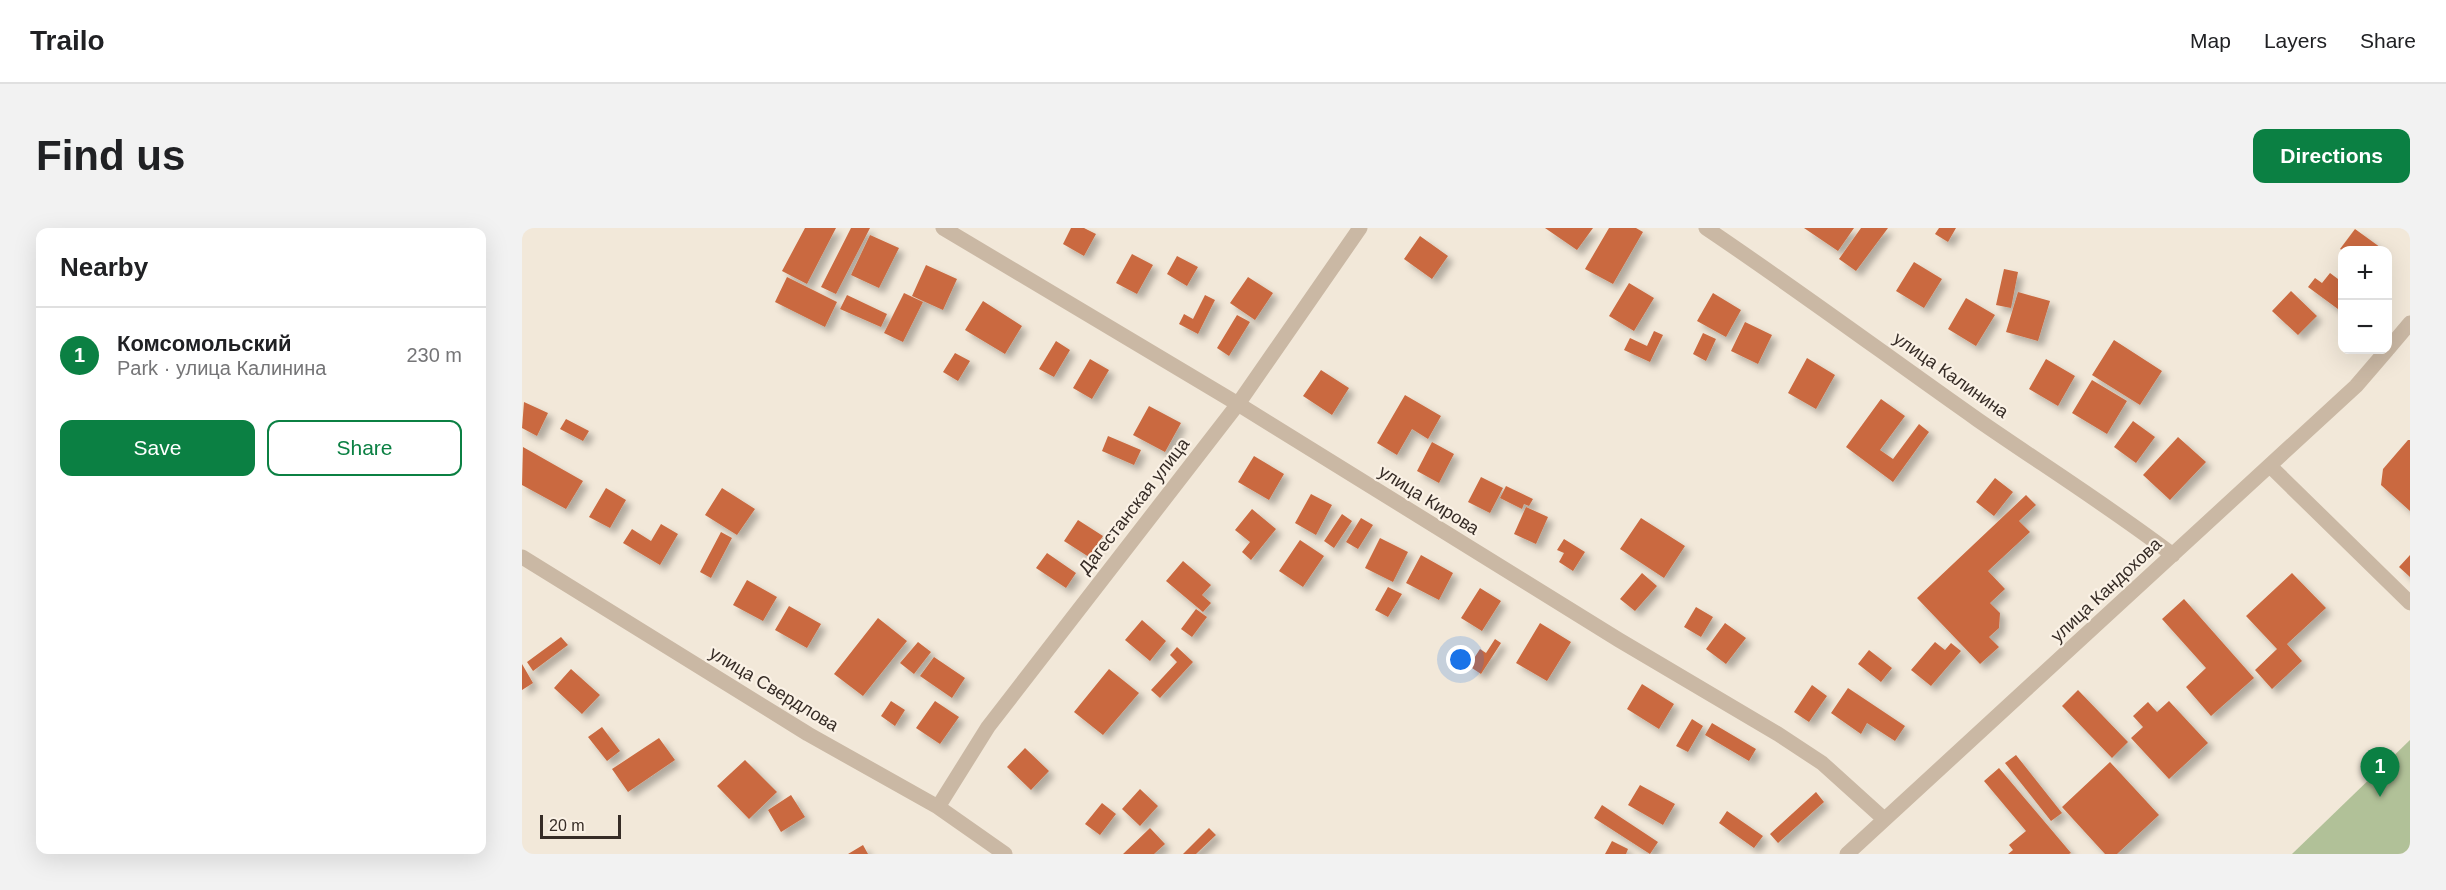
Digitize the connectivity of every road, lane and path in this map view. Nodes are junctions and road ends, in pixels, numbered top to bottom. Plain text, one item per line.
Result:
1 (943, 228) edge
2 (1360, 228) edge
3 (1706, 228) edge
4 (2410, 323) edge
5 (2392, 343) edge
6 (2383, 354) edge
7 (1238, 404) junction
8 (2270, 466) junction
9 (2173, 555) junction
10 (522, 557) edge
11 (2410, 603) edge
12 (938, 807) junction
13 (1884, 819) junction
14 (1005, 854) edge
15 (1847, 854) edge

1 - 7 street, улица Кирова
2 - 7 street, Дагестанская улица
3 - 9 street, улица Калинина
4 - 5 street, улица Кандохова
6 - 8 street, улица Кандохова
7 - 12 street, Дагестанская улица
7 - 13 street, улица Кирова
8 - 9 street, улица Кандохова
8 - 11 street
9 - 13 street, улица Кандохова
10 - 12 street, улица Свердлова
12 - 14 street, улица Свердлова
13 - 15 street, улица Кандохова

